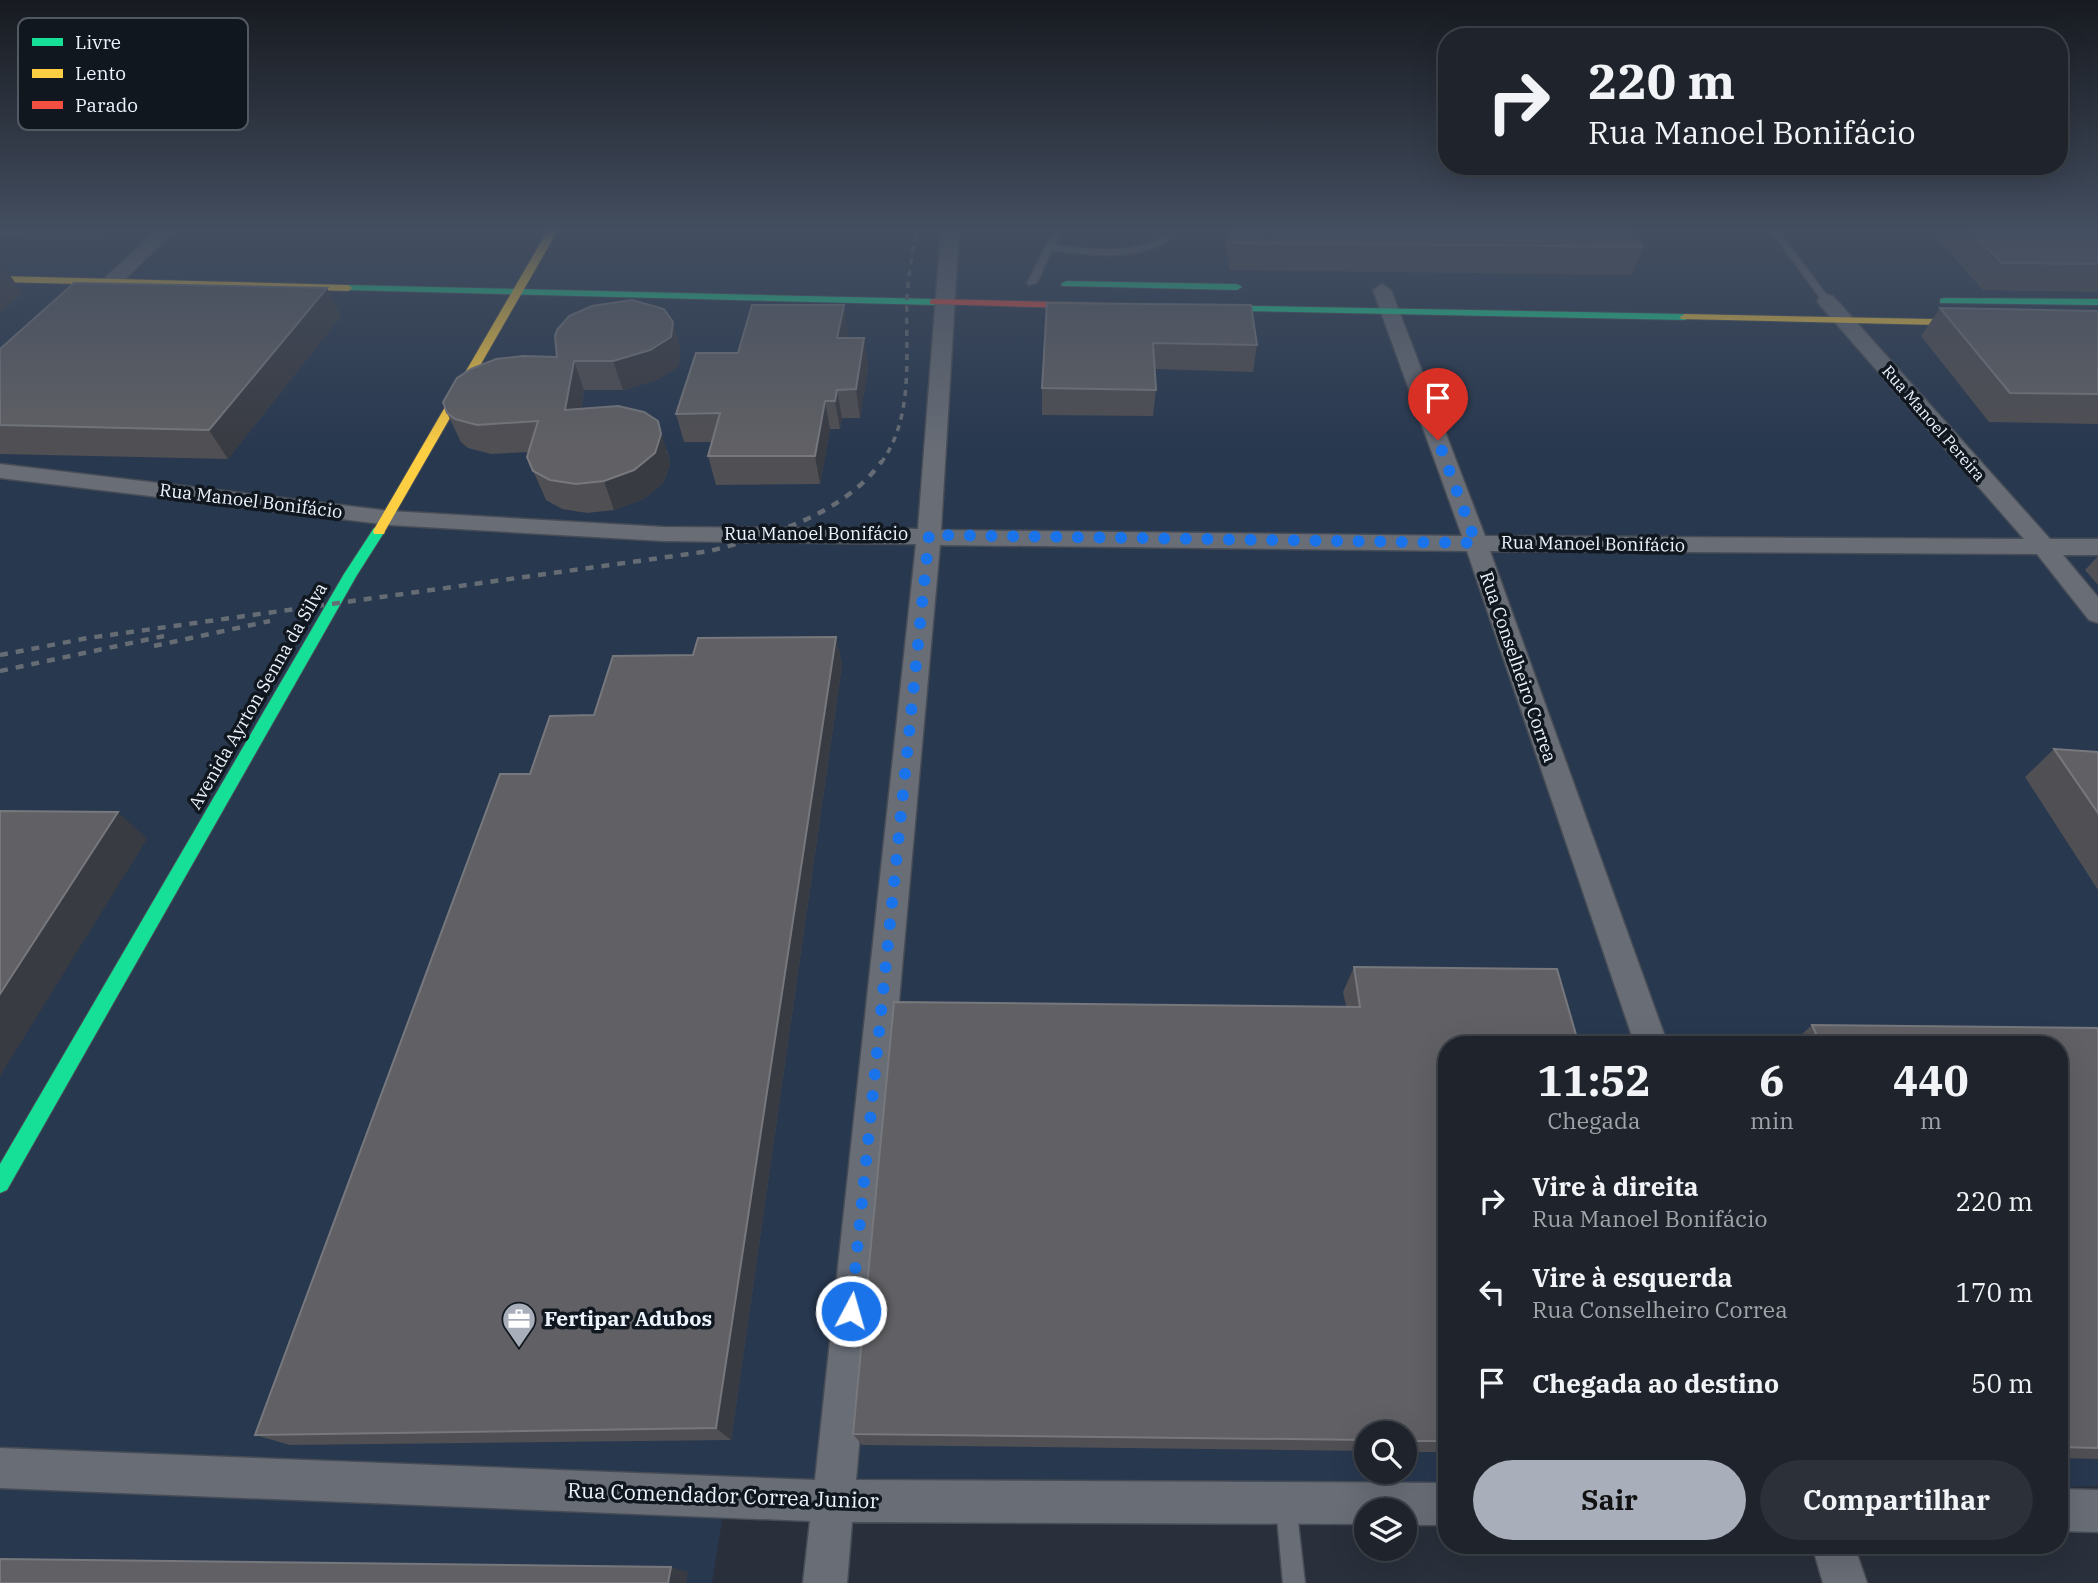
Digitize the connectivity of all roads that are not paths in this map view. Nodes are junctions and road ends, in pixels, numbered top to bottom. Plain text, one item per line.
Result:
1 (84, 304) edge
2 (508, 304) edge
3 (946, 304) edge
4 (1095, 304) edge
5 (1247, 304) edge
6 (1387, 304) edge
7 (1541, 304) edge
8 (1829, 304) edge
9 (1115, 306) edge
10 (1183, 308) edge
11 (80, 311) edge
12 (1844, 321) junction
13 (2004, 323) edge
14 (0, 471) edge
15 (390, 517) junction
16 (929, 535) junction
17 (1476, 543) junction
18 (2043, 546) junction
19 (2098, 547) edge
20 (2098, 614) edge
21 (1649, 1036) edge
22 (0, 1183) edge
23 (0, 1468) edge
24 (832, 1501) junction
25 (1286, 1503) junction
26 (1438, 1504) edge
27 (2068, 1510) edge
28 (2098, 1511) edge
29 (1836, 1554) edge
30 (825, 1583) edge
31 (1294, 1583) edge
32 (1845, 1583) edge

1 - 11 street
2 - 15 street, Avenida Ayrton Senna da Silva
3 - 16 street
4 - 9 street
5 - 10 street
6 - 17 street, Rua Conselheiro Correa
7 - 12 street
8 - 12 street, Rua Manoel Pereira
12 - 13 street
12 - 18 street, Rua Manoel Pereira
14 - 15 street, Rua Manoel Bonifácio
15 - 16 street, Rua Manoel Bonifácio
15 - 22 street, Avenida Ayrton Senna da Silva
16 - 17 street, Rua Manoel Bonifácio
16 - 24 street
17 - 18 street, Rua Manoel Bonifácio
17 - 21 street, Rua Conselheiro Correa
18 - 19 street, Rua Manoel Bonifácio
18 - 20 street, Rua Manoel Pereira
23 - 24 street, Rua Comendador Correa Junior
24 - 25 street, Rua Comendador Correa Junior
24 - 30 street
25 - 26 street, Rua Comendador Correa Junior
25 - 31 lane
27 - 28 street
29 - 32 street

